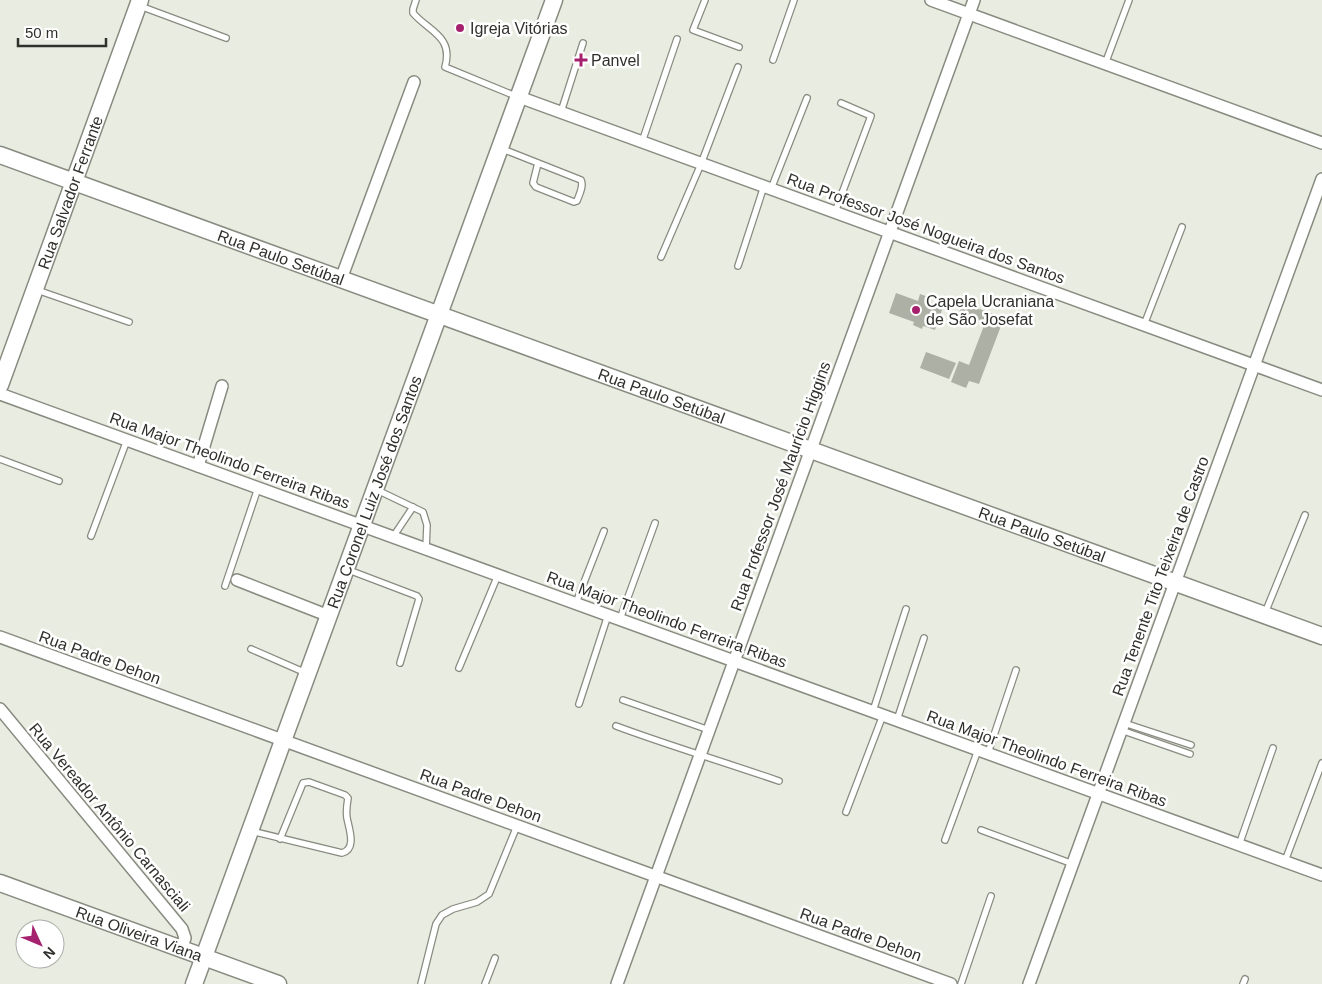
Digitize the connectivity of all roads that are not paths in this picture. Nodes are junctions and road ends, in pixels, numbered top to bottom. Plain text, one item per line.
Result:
1 (416, 0) edge
2 (554, 0) edge
3 (706, 0) edge
4 (794, 0) edge
5 (931, 0) edge
6 (974, 0) edge
7 (1129, 0) edge
8 (139, 3) edge
9 (969, 14) junction
10 (226, 38) dead end
11 (678, 39) dead end
12 (584, 42) dead end
13 (739, 47) dead end
14 (773, 60) dead end
15 (1105, 64) junction
16 (738, 67) dead end
17 (414, 82) dead end
18 (519, 97) junction
19 (808, 98) dead end
20 (841, 103) dead end
21 (561, 112) junction
22 (642, 142) junction
23 (1322, 142) edge
24 (500, 148) junction
25 (0, 155) edge
26 (538, 164) junction
27 (701, 164) junction
28 (1322, 178) edge
29 (74, 182) junction
30 (767, 188) junction
31 (835, 212) junction
32 (1182, 227) dead end
33 (890, 232) junction
34 (661, 257) dead end
35 (738, 266) dead end
36 (341, 279) junction
37 (35, 289) junction
38 (439, 315) junction
39 (129, 322) dead end
40 (1144, 325) junction
41 (1254, 365) junction
42 (0, 385) edge
43 (222, 386) dead end
44 (1322, 390) edge
45 (0, 394) edge
46 (127, 440) junction
47 (811, 450) junction
48 (0, 459) edge
49 (198, 466) junction
50 (59, 481) dead end
51 (258, 488) junction
52 (376, 489) junction
53 (413, 507) junction
54 (1305, 515) dead end
55 (656, 523) dead end
56 (362, 526) junction
57 (604, 531) dead end
58 (91, 536) dead end
59 (393, 537) junction
60 (426, 549) junction
61 (346, 569) junction
62 (498, 575) junction
63 (237, 580) dead end
64 (1175, 583) junction
65 (225, 586) dead end
66 (576, 603) junction
67 (906, 609) dead end
68 (1265, 615) junction
69 (329, 616) junction
70 (614, 617) junction
71 (1322, 636) edge
72 (0, 637) edge
73 (924, 638) dead end
74 (251, 649) dead end
75 (734, 661) junction
76 (400, 662) dead end
77 (459, 668) dead end
78 (1016, 670) dead end
79 (308, 674) junction
80 (623, 700) dead end
81 (579, 704) dead end
82 (0, 709) edge
83 (878, 713) junction
84 (897, 720) junction
85 (616, 726) dead end
86 (1123, 726) junction
87 (709, 730) junction
88 (284, 741) junction
89 (1191, 745) dead end
90 (1273, 748) dead end
91 (983, 752) junction
92 (700, 754) junction
93 (1190, 754) dead end
94 (1322, 763) edge
95 (779, 781) dead end
96 (1098, 794) junction
97 (846, 812) dead end
98 (518, 826) junction
99 (980, 830) dead end
100 (251, 831) junction
101 (280, 838) junction
102 (945, 840) dead end
103 (1239, 845) junction
104 (1285, 861) junction
105 (1073, 864) junction
106 (1322, 875) edge
107 (656, 876) junction
108 (0, 883) edge
109 (991, 896) dead end
110 (181, 949) junction
111 (205, 957) junction
112 (495, 958) dead end
113 (267, 982) edge
114 (194, 984) edge
115 (421, 984) edge
116 (485, 984) edge
117 (616, 984) edge
118 (951, 984) edge
119 (961, 984) edge
120 (1029, 984) edge

1 - 18 lane
2 - 18 main road, Rua Coronel Luiz José dos Santos
3 - 13 lane
4 - 14 lane
5 - 9 street
6 - 9 street, Rua Professor José Maurício Higgins
7 - 15 lane
8 - 10 lane
8 - 29 main road, Rua Salvador Ferrante
9 - 15 street
9 - 33 street, Rua Professor José Maurício Higgins
11 - 22 lane
12 - 21 lane
15 - 23 street
16 - 27 lane
17 - 36 street
18 - 21 street, Rua Professor José Nogueira dos Santos
18 - 24 main road, Rua Coronel Luiz José dos Santos
19 - 30 lane
20 - 31 lane
21 - 22 street, Rua Professor José Nogueira dos Santos
22 - 27 street, Rua Professor José Nogueira dos Santos
24 - 26 lane
24 - 38 main road, Rua Coronel Luiz José dos Santos
25 - 29 main road, Rua Paulo Setúbal
26 - 26 lane
27 - 30 street, Rua Professor José Nogueira dos Santos
27 - 34 lane
28 - 41 street, Rua Tenente Tito Teixeira de Castro
29 - 36 main road, Rua Paulo Setúbal
29 - 37 main road, Rua Salvador Ferrante
30 - 31 street, Rua Professor José Nogueira dos Santos
30 - 35 lane
31 - 33 street, Rua Professor José Nogueira dos Santos
32 - 40 lane
33 - 40 street, Rua Professor José Nogueira dos Santos
33 - 47 street, Rua Professor José Maurício Higgins
36 - 38 main road, Rua Paulo Setúbal
37 - 39 lane
37 - 42 main road, Rua Salvador Ferrante
38 - 47 main road, Rua Paulo Setúbal
38 - 52 main road, Rua Coronel Luiz José dos Santos
40 - 41 street, Rua Professor José Nogueira dos Santos
41 - 44 street, Rua Professor José Nogueira dos Santos
41 - 64 street, Rua Tenente Tito Teixeira de Castro
43 - 49 street
45 - 46 street, Rua Major Theolindo Ferreira Ribas
46 - 49 street, Rua Major Theolindo Ferreira Ribas
46 - 58 lane
47 - 64 main road, Rua Paulo Setúbal
47 - 75 street, Rua Professor José Maurício Higgins
48 - 50 lane
49 - 51 street, Rua Major Theolindo Ferreira Ribas
51 - 56 street, Rua Major Theolindo Ferreira Ribas
51 - 65 lane
52 - 53 lane
52 - 56 main road, Rua Coronel Luiz José dos Santos
53 - 59 lane
53 - 60 lane
54 - 68 lane
55 - 70 lane
56 - 59 street, Rua Major Theolindo Ferreira Ribas
56 - 61 main road, Rua Coronel Luiz José dos Santos
57 - 66 lane
59 - 60 street, Rua Major Theolindo Ferreira Ribas
60 - 62 street, Rua Major Theolindo Ferreira Ribas
61 - 69 main road, Rua Coronel Luiz José dos Santos
61 - 76 lane
62 - 66 street, Rua Major Theolindo Ferreira Ribas
62 - 77 lane
63 - 69 street
64 - 68 main road, Rua Paulo Setúbal
64 - 86 street, Rua Tenente Tito Teixeira de Castro
66 - 70 street, Rua Major Theolindo Ferreira Ribas
67 - 83 lane
68 - 71 main road, Rua Paulo Setúbal
69 - 79 main road, Rua Coronel Luiz José dos Santos
70 - 75 street, Rua Major Theolindo Ferreira Ribas
70 - 81 lane
72 - 88 street, Rua Padre Dehon
73 - 84 lane
74 - 79 lane
75 - 83 street, Rua Major Theolindo Ferreira Ribas
75 - 87 street, Rua Professor José Maurício Higgins
78 - 91 lane
79 - 88 main road, Rua Coronel Luiz José dos Santos
80 - 87 lane
82 - 110 street, Rua Vereador Antônio Carnasciali
83 - 84 street, Rua Major Theolindo Ferreira Ribas
83 - 97 lane
84 - 91 street, Rua Major Theolindo Ferreira Ribas
85 - 92 lane
86 - 89 lane
86 - 93 lane
86 - 96 street, Rua Tenente Tito Teixeira de Castro
87 - 92 street, Rua Professor José Maurício Higgins
88 - 98 street, Rua Padre Dehon
88 - 100 main road, Rua Coronel Luiz José dos Santos
90 - 103 lane
91 - 96 street, Rua Major Theolindo Ferreira Ribas
91 - 102 lane
92 - 95 lane
92 - 107 street, Rua Professor José Maurício Higgins
94 - 104 lane
96 - 103 street, Rua Major Theolindo Ferreira Ribas
96 - 105 street, Rua Tenente Tito Teixeira de Castro
98 - 107 street, Rua Padre Dehon
98 - 115 lane
99 - 105 lane
100 - 101 lane
100 - 111 main road, Rua Coronel Luiz José dos Santos
101 - 101 lane
103 - 104 street, Rua Major Theolindo Ferreira Ribas
104 - 106 street, Rua Major Theolindo Ferreira Ribas
105 - 120 street, Rua Tenente Tito Teixeira de Castro
107 - 117 street, Rua Professor José Maurício Higgins
107 - 118 street, Rua Padre Dehon
108 - 110 main road, Rua Oliveira Viana
109 - 119 lane
110 - 111 main road, Rua Oliveira Viana
111 - 113 main road, Rua Oliveira Viana
111 - 114 main road, Rua Coronel Luiz José dos Santos
112 - 116 lane

